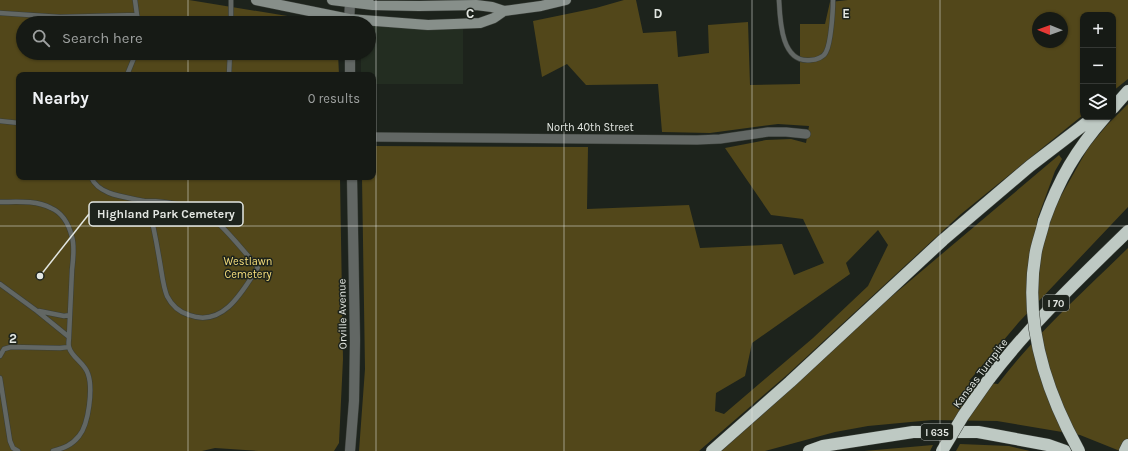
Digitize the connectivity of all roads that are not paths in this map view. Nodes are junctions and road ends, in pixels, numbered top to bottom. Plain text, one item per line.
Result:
1 (135, 0) edge
2 (232, 0) edge
3 (256, 0) edge
4 (332, 0) edge
5 (566, 0) edge
6 (779, 0) edge
7 (833, 0) edge
8 (350, 3) junction
9 (504, 11) junction
10 (0, 13) edge
11 (137, 15) joint
12 (45, 16) edge
13 (98, 16) edge
14 (231, 16) edge
15 (327, 16) edge
16 (349, 16) edge
17 (376, 22) edge
18 (133, 60) edge
19 (230, 60) edge
20 (350, 60) edge
21 (128, 72) edge
22 (229, 72) edge
23 (350, 72) edge
24 (1128, 91) edge
25 (1116, 100) edge
26 (1116, 105) edge
27 (0, 120) edge
28 (1090, 120) edge
29 (1102, 120) edge
30 (16, 123) edge
31 (806, 134) dead end
32 (376, 137) edge
33 (92, 180) edge
34 (352, 180) edge
35 (144, 201) junction
36 (0, 202) edge
37 (1128, 230) edge
38 (0, 284) edge
39 (37, 311) junction
40 (70, 314) junction
41 (69, 338) junction
42 (69, 347) junction
43 (0, 356) edge
44 (0, 378) edge
45 (1128, 445) edge
46 (18, 451) edge
47 (53, 451) edge
48 (350, 451) edge
49 (712, 451) edge
50 (809, 451) edge
51 (942, 451) edge
52 (1065, 451) edge
53 (1079, 451) edge
54 (1125, 451) edge

1 - 11 lane
2 - 14 lane
3 - 15 main road
4 - 8 main road
5 - 9 main road
6 - 7 lane
8 - 9 main road
8 - 16 street
9 - 17 main road
10 - 12 lane
11 - 13 lane
18 - 21 lane
19 - 22 lane
20 - 23 street
24 - 25 highway
24 - 26 highway
27 - 30 lane
28 - 49 highway
29 - 53 highway, bridge
31 - 32 street, North 40th Street
33 - 35 lane
34 - 48 street, Orville Avenue
35 - 35 lane
36 - 40 lane
37 - 51 highway, Kansas Turnpike / I 70, bridge
38 - 39 lane
39 - 40 lane
39 - 41 lane
40 - 41 lane
41 - 42 lane
42 - 43 lane
42 - 47 lane
44 - 46 lane
45 - 54 highway
50 - 52 highway, I 635

